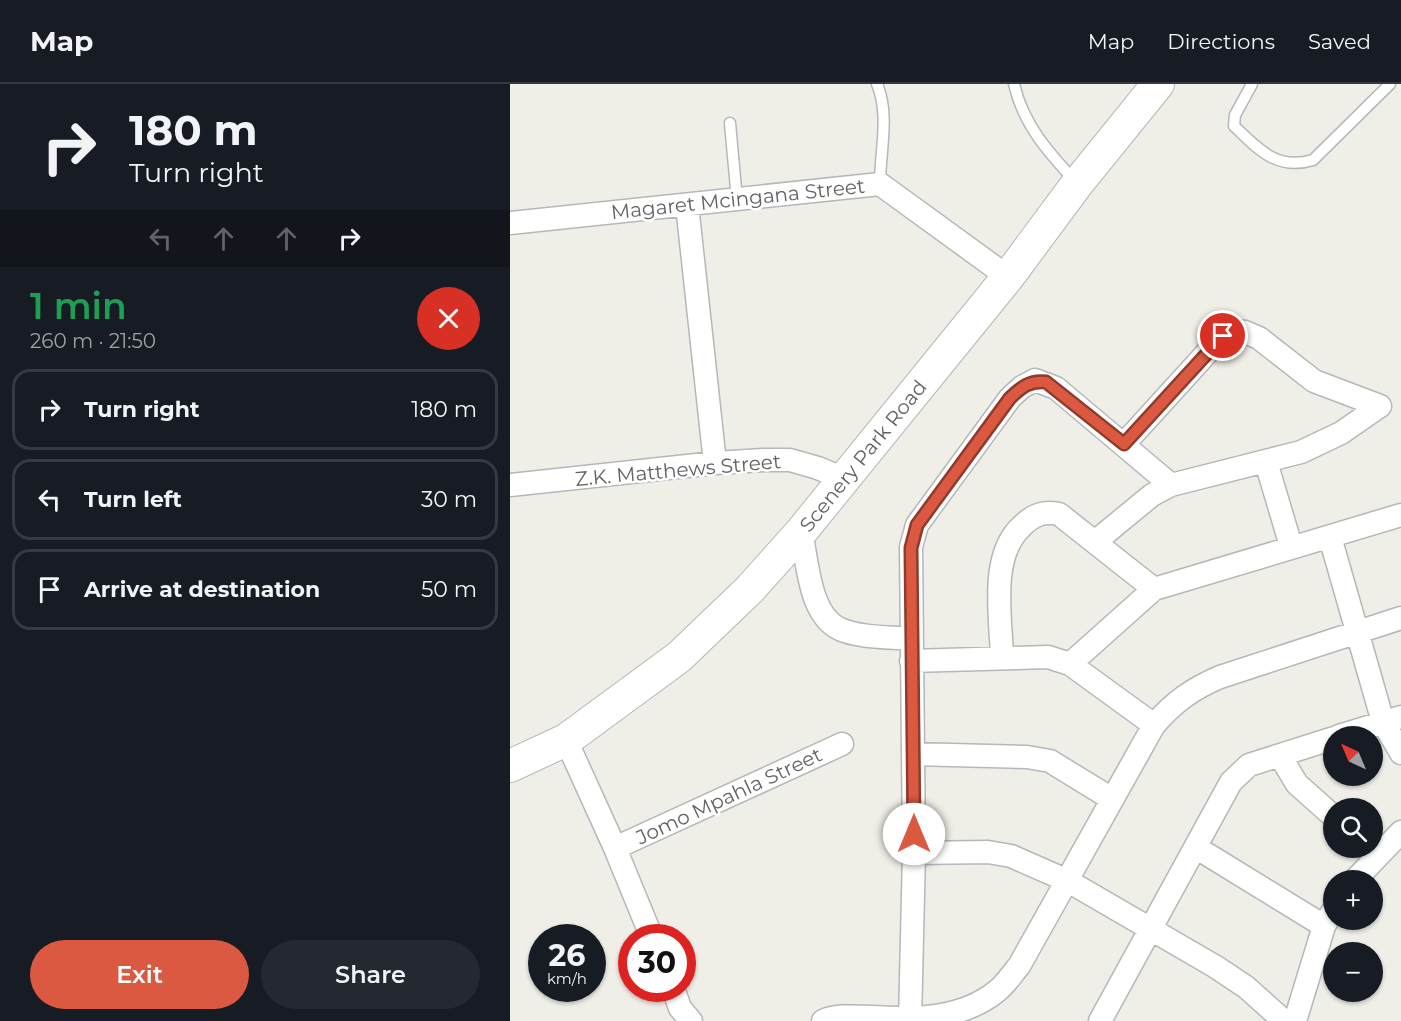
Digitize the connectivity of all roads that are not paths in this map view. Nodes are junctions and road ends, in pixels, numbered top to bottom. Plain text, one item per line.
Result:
1 (877, 84) edge
2 (1014, 84) edge
3 (1158, 84) edge
4 (1252, 84) edge
5 (1390, 84) edge
6 (729, 123) dead end
7 (880, 184) junction
8 (1077, 184) junction
9 (737, 200) junction
10 (687, 205) junction
11 (510, 223) edge
12 (1008, 277) junction
13 (1391, 409) edge
14 (1124, 444) junction
15 (1266, 462) junction
16 (716, 463) junction
17 (844, 479) junction
18 (510, 485) edge
19 (1171, 485) junction
20 (1401, 515) edge
21 (801, 532) junction
22 (1330, 537) junction
23 (1096, 541) junction
24 (1291, 546) junction
25 (1154, 589) junction
26 (1401, 618) edge
27 (1358, 632) junction
28 (911, 650) junction
29 (1002, 658) junction
30 (1070, 664) junction
31 (1392, 719) edge
32 (1154, 725) junction
33 (1371, 726) edge
34 (566, 740) junction
35 (1323, 742) edge
36 (842, 744) dead end
37 (1401, 753) edge
38 (913, 754) junction
39 (1280, 756) junction
40 (510, 766) edge
41 (1112, 799) junction
42 (1323, 807) edge
43 (1401, 832) edge
44 (1383, 845) edge
45 (615, 848) junction
46 (1197, 848) junction
47 (914, 853) junction
48 (1068, 881) junction
49 (1323, 914) edge
50 (646, 924) edge
51 (1150, 928) junction
52 (1325, 930) edge
53 (678, 1002) edge
54 (1108, 1019) edge
55 (910, 1020) edge
56 (691, 1021) edge
57 (823, 1021) edge
58 (1284, 1021) edge
59 (1295, 1021) edge

1 - 7 lane
2 - 8 lane
3 - 8 street, Scenery Park Road
4 - 5 lane
6 - 9 lane
7 - 9 street, Magaret Mcingana Street
7 - 12 street, Magaret Mcingana Street
8 - 12 street, Scenery Park Road
9 - 10 street, Magaret Mcingana Street
10 - 11 street, Magaret Mcingana Street
10 - 16 street
12 - 17 street, Scenery Park Road
13 - 14 street
13 - 15 street
14 - 19 street
14 - 28 street
15 - 19 street
15 - 24 street
16 - 17 street, Z.K. Matthews Street
16 - 18 street, Z.K. Matthews Street
17 - 21 street, Scenery Park Road
19 - 23 street
20 - 22 street
21 - 28 street
21 - 34 street, Scenery Park Road
22 - 24 street
22 - 27 street
23 - 25 street
23 - 29 street
24 - 25 street
25 - 30 street
26 - 27 street
27 - 31 street
27 - 32 street
28 - 29 street
28 - 38 street
29 - 30 street
30 - 32 street
31 - 33 street
31 - 37 street
32 - 41 street
34 - 40 street, Scenery Park Road
34 - 45 street
35 - 39 street
36 - 45 street, Jomo Mpahla Street
38 - 41 street
38 - 47 street
39 - 42 street
39 - 46 street
41 - 48 street
43 - 44 street
45 - 50 street
46 - 49 street
46 - 51 street
47 - 48 street
47 - 55 street
48 - 51 street
48 - 55 street
51 - 54 street
51 - 58 street
52 - 59 street
53 - 56 street
55 - 57 street

